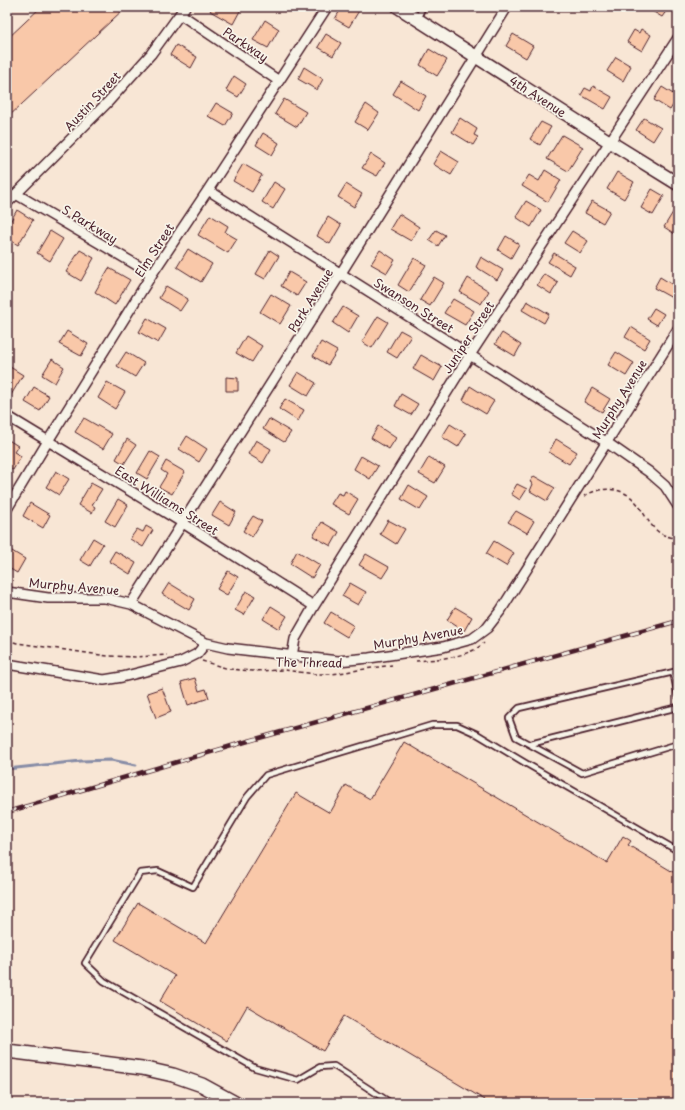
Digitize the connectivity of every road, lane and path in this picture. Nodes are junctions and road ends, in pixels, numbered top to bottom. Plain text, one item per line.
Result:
1 (326, 7) edge
2 (398, 7) edge
3 (423, 7) edge
4 (507, 7) edge
5 (183, 10) edge
6 (417, 19) junction
7 (678, 38) edge
8 (476, 56) junction
9 (279, 81) junction
10 (610, 142) junction
11 (678, 184) edge
12 (208, 190) junction
13 (16, 194) junction
14 (7, 203) edge
15 (341, 273) junction
16 (152, 274) junction
17 (678, 329) edge
18 (470, 355) junction
19 (7, 416) edge
20 (48, 441) junction
21 (606, 442) junction
22 (580, 499) dead end
23 (678, 506) edge
24 (7, 509) edge
25 (183, 523) junction
26 (678, 538) edge
27 (7, 592) edge
28 (131, 604) junction
29 (314, 606) junction
30 (7, 640) edge
31 (487, 640) dead end
32 (206, 643) junction
33 (171, 655) dead end
34 (292, 656) junction
35 (190, 657) junction
36 (416, 662) dead end
37 (7, 664) edge
38 (394, 665) dead end
39 (678, 671) edge
40 (673, 672) junction
41 (678, 696) edge
42 (678, 707) edge
43 (530, 744) junction
44 (678, 744) edge
45 (678, 852) edge
46 (7, 1052) edge
47 (235, 1103) edge
48 (391, 1103) edge

1 - 9 street, Elm Street
2 - 6 street, 4th Avenue
3 - 6 lane
4 - 8 street, Park Avenue
5 - 9 street, Parkway
5 - 13 street, Austin Street
6 - 8 street, 4th Avenue
7 - 10 street, Juniper Street
8 - 10 street, 4th Avenue
8 - 15 street, Park Avenue
9 - 12 street, Elm Street
10 - 11 street, 4th Avenue
10 - 18 street, Juniper Street
12 - 15 street, Swanson Street
12 - 16 street, Elm Street
13 - 14 street, Austin Street
13 - 16 street, S Parkway
15 - 18 street, Swanson Street
15 - 25 street, Park Avenue
16 - 20 street, Elm Street
17 - 21 street, Murphy Avenue
18 - 21 street, Swanson Street
18 - 29 street, Juniper Street
19 - 20 street, East Williams Street
20 - 24 street, Elm Street
20 - 25 street, East Williams Street
21 - 23 street, Swanson Street
21 - 34 street, Murphy Avenue
22 - 26 path
25 - 28 street, Park Avenue
25 - 29 street, East Williams Street
27 - 28 street, Murphy Avenue
28 - 32 street, Murphy Avenue
29 - 34 street, Juniper Street
30 - 33 path
31 - 36 path
32 - 34 street, Murphy Avenue
32 - 35 street
35 - 37 street
35 - 38 path, The Thread
39 - 40 lane
40 - 41 lane
40 - 43 lane
42 - 43 lane
43 - 44 lane
45 - 48 lane
46 - 47 main road

